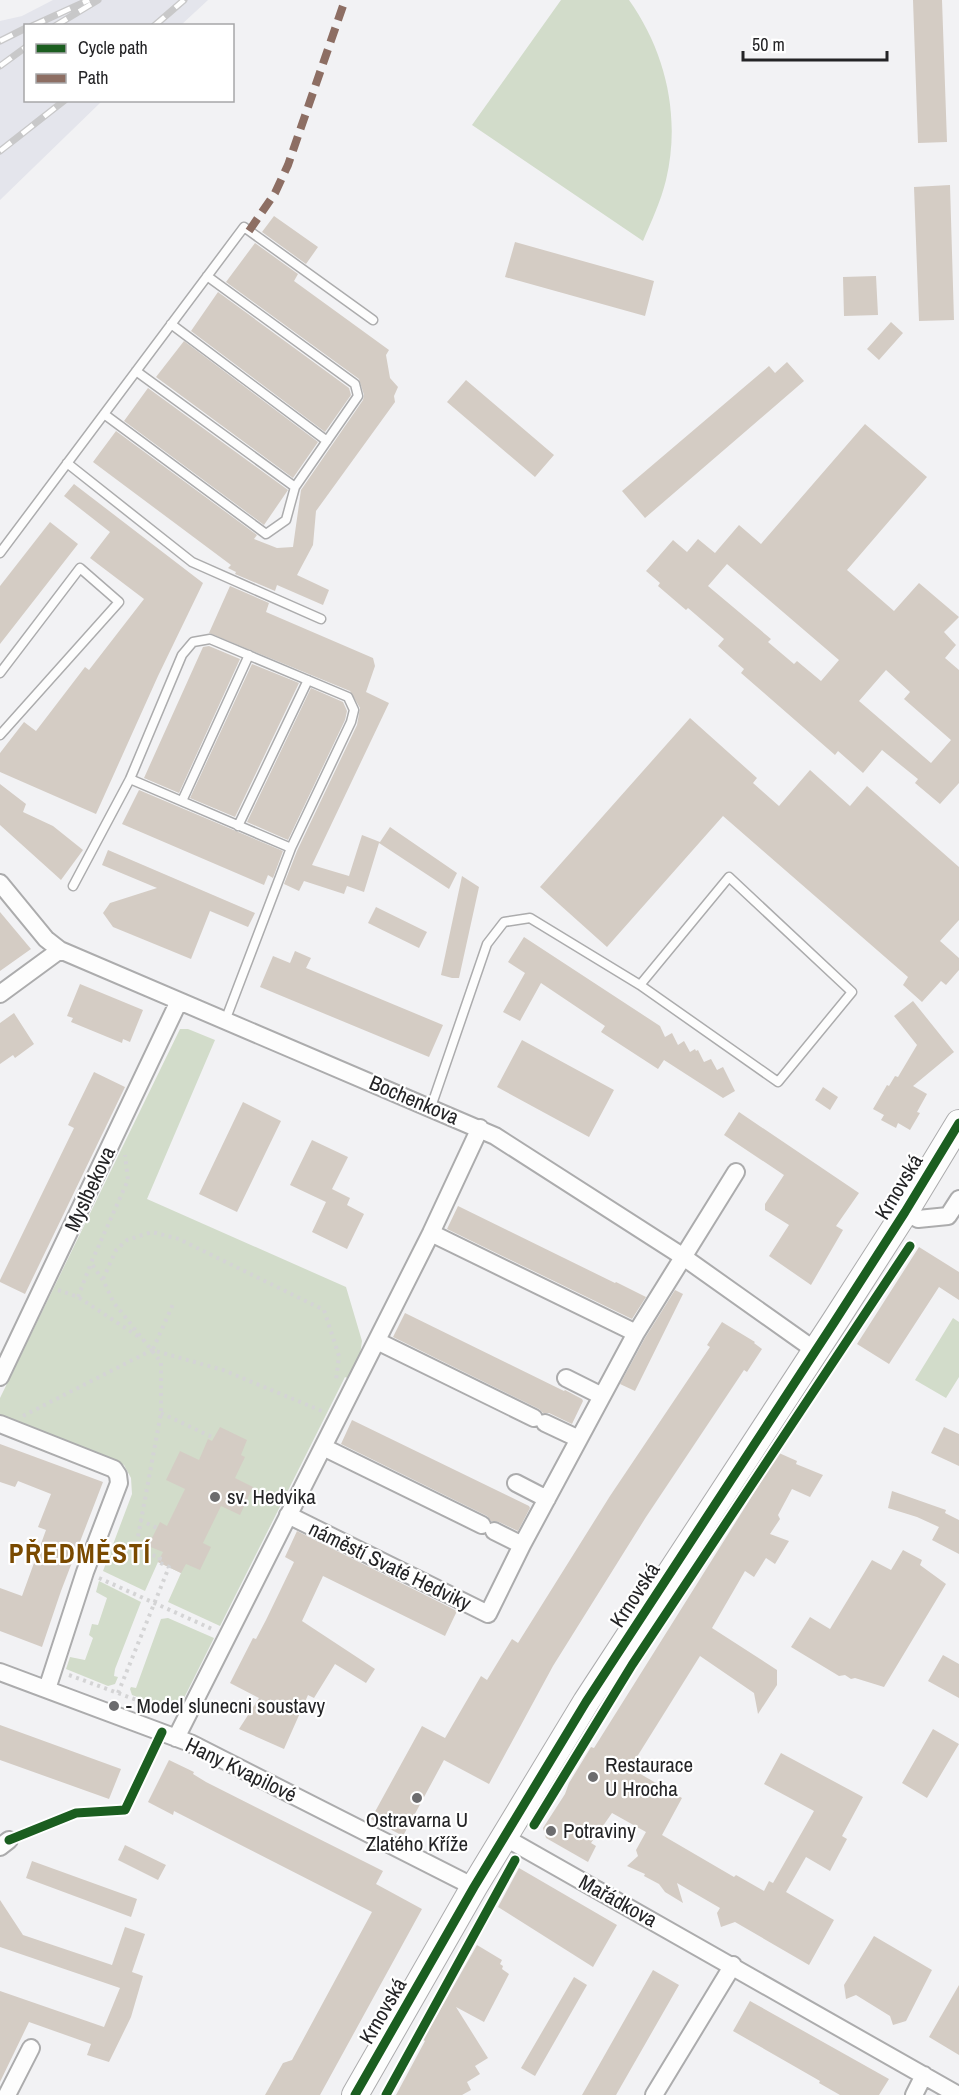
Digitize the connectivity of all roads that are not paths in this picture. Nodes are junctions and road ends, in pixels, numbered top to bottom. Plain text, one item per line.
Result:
1 (207, 276) junction
2 (373, 320) dead end
3 (171, 324) junction
4 (136, 371) junction
5 (104, 414) junction
6 (327, 441) junction
7 (67, 463) junction
8 (295, 487) junction
9 (0, 553) edge
10 (321, 620) dead end
11 (249, 655) junction
12 (0, 673) edge
13 (308, 680) junction
14 (0, 735) edge
15 (129, 779) junction
16 (182, 801) junction
17 (238, 826) junction
18 (291, 849) junction
19 (0, 883) edge
20 (73, 886) dead end
21 (60, 950) junction
22 (640, 985) junction
23 (0, 994) edge
24 (179, 1001) junction
25 (225, 1021) junction
26 (431, 1107) junction
27 (959, 1123) edge
28 (480, 1128) junction
29 (736, 1172) dead end
30 (959, 1199) edge
31 (905, 1212) junction
32 (431, 1233) junction
33 (681, 1256) junction
34 (636, 1333) junction
35 (376, 1341) junction
36 (816, 1351) junction
37 (0, 1377) edge
38 (566, 1378) dead end
39 (602, 1396) junction
40 (2, 1425) edge
41 (579, 1439) junction
42 (323, 1447) junction
43 (516, 1483) dead end
44 (547, 1499) junction
45 (288, 1515) junction
46 (522, 1545) junction
47 (0, 1672) edge
48 (48, 1689) junction
49 (176, 1737) junction
50 (504, 1836) junction
51 (474, 1887) junction
52 (733, 1965) junction
53 (31, 2048) dead end
54 (924, 2075) junction
55 (7, 2095) edge
56 (356, 2095) edge
57 (654, 2095) edge
58 (914, 2095) edge
59 (958, 2095) edge

1 - 2 lane
1 - 3 lane
1 - 6 lane
3 - 4 lane
3 - 6 lane
4 - 5 lane
4 - 8 lane
5 - 7 lane
5 - 8 lane
6 - 8 lane
7 - 9 lane
7 - 10 lane
11 - 13 lane
11 - 15 lane
11 - 16 lane
12 - 14 lane
13 - 17 lane
13 - 18 lane
15 - 16 lane
15 - 20 lane
16 - 17 lane
17 - 18 lane
18 - 25 lane
19 - 21 street, Bochenkova
21 - 23 street
21 - 24 street, Bochenkova
22 - 22 lane
22 - 26 lane
24 - 25 street, Bochenkova
24 - 37 street, Myslbekova
25 - 26 street, Bochenkova
26 - 28 street, Bochenkova
27 - 31 main road, Krnovská
28 - 32 street, náměstí Svaté Hedviky
28 - 33 street, Bochenkova
29 - 33 street, náměstí Svaté Hedviky
30 - 31 street
31 - 36 main road, Krnovská
32 - 34 street
32 - 35 street, náměstí Svaté Hedviky
33 - 34 street, náměstí Svaté Hedviky
33 - 36 street, Bochenkova
34 - 39 street, náměstí Svaté Hedviky
35 - 41 street
35 - 42 street, náměstí Svaté Hedviky
36 - 50 main road, Krnovská
38 - 39 street
39 - 41 street, náměstí Svaté Hedviky
40 - 48 street
41 - 44 street, náměstí Svaté Hedviky
42 - 45 street, náměstí Svaté Hedviky
42 - 46 street
43 - 44 street
44 - 46 street, náměstí Svaté Hedviky
45 - 46 street, náměstí Svaté Hedviky
45 - 49 street, náměstí Svaté Hedviky
47 - 48 street, Hany Kvapilové
48 - 49 street, Hany Kvapilové
49 - 51 street, Hany Kvapilové
50 - 51 main road, Krnovská
50 - 52 street, Mařádkova
51 - 56 main road, Krnovská
52 - 54 street, Mařádkova
52 - 57 street
53 - 55 street
54 - 58 street
54 - 59 street, Mařádkova

